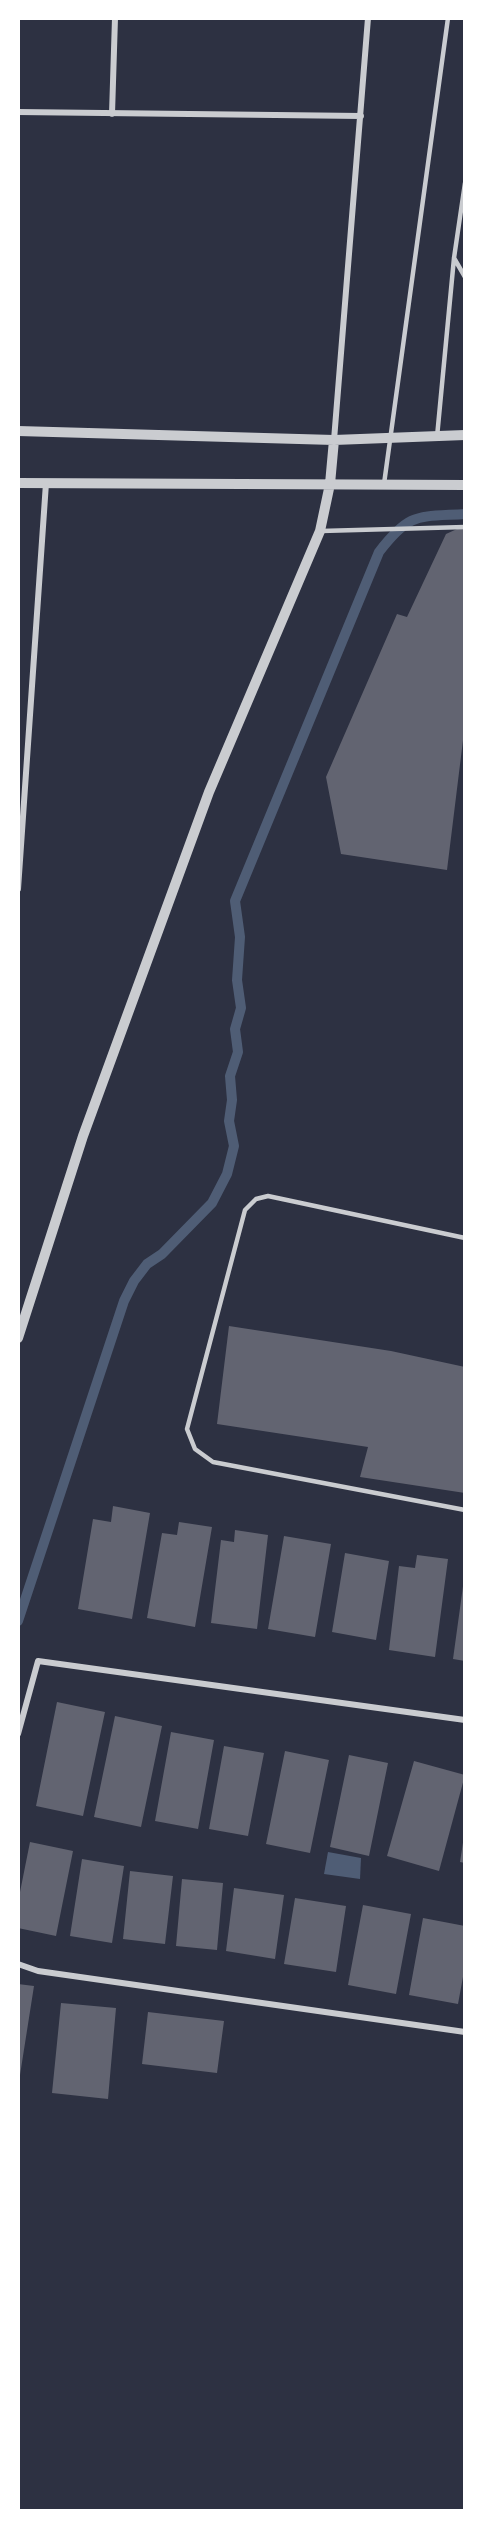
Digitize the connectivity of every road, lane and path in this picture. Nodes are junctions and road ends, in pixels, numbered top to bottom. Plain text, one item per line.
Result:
1 (115, 18) edge
2 (368, 18) edge
3 (448, 18) edge
4 (18, 112) edge
5 (112, 114) junction
6 (361, 116) junction
7 (465, 183) edge
8 (463, 207) edge
9 (454, 258) junction
10 (465, 277) edge
11 (18, 432) edge
12 (465, 435) edge
13 (437, 437) junction
14 (390, 438) junction
15 (333, 440) junction
16 (18, 483) edge
17 (45, 483) junction
18 (330, 484) junction
19 (384, 484) junction
20 (465, 485) edge
21 (465, 527) edge
22 (320, 531) junction
23 (20, 833) edge
24 (18, 889) edge
25 (465, 1238) edge
26 (18, 1338) edge
27 (465, 1510) edge
28 (465, 1720) edge
29 (18, 1734) edge
30 (18, 1964) edge
31 (465, 2032) edge

1 - 5 street
2 - 6 street
3 - 14 lane
4 - 5 street
5 - 6 street
6 - 15 street
7 - 8 lane
8 - 9 lane
9 - 10 lane
9 - 13 lane
11 - 15 street
12 - 13 street
13 - 14 street
14 - 15 street
14 - 19 lane
15 - 18 street
16 - 17 street
17 - 18 street
17 - 23 street
18 - 19 street
18 - 22 street
19 - 20 street
21 - 22 lane
22 - 26 street
23 - 24 street
25 - 27 lane
28 - 29 street
30 - 31 street

